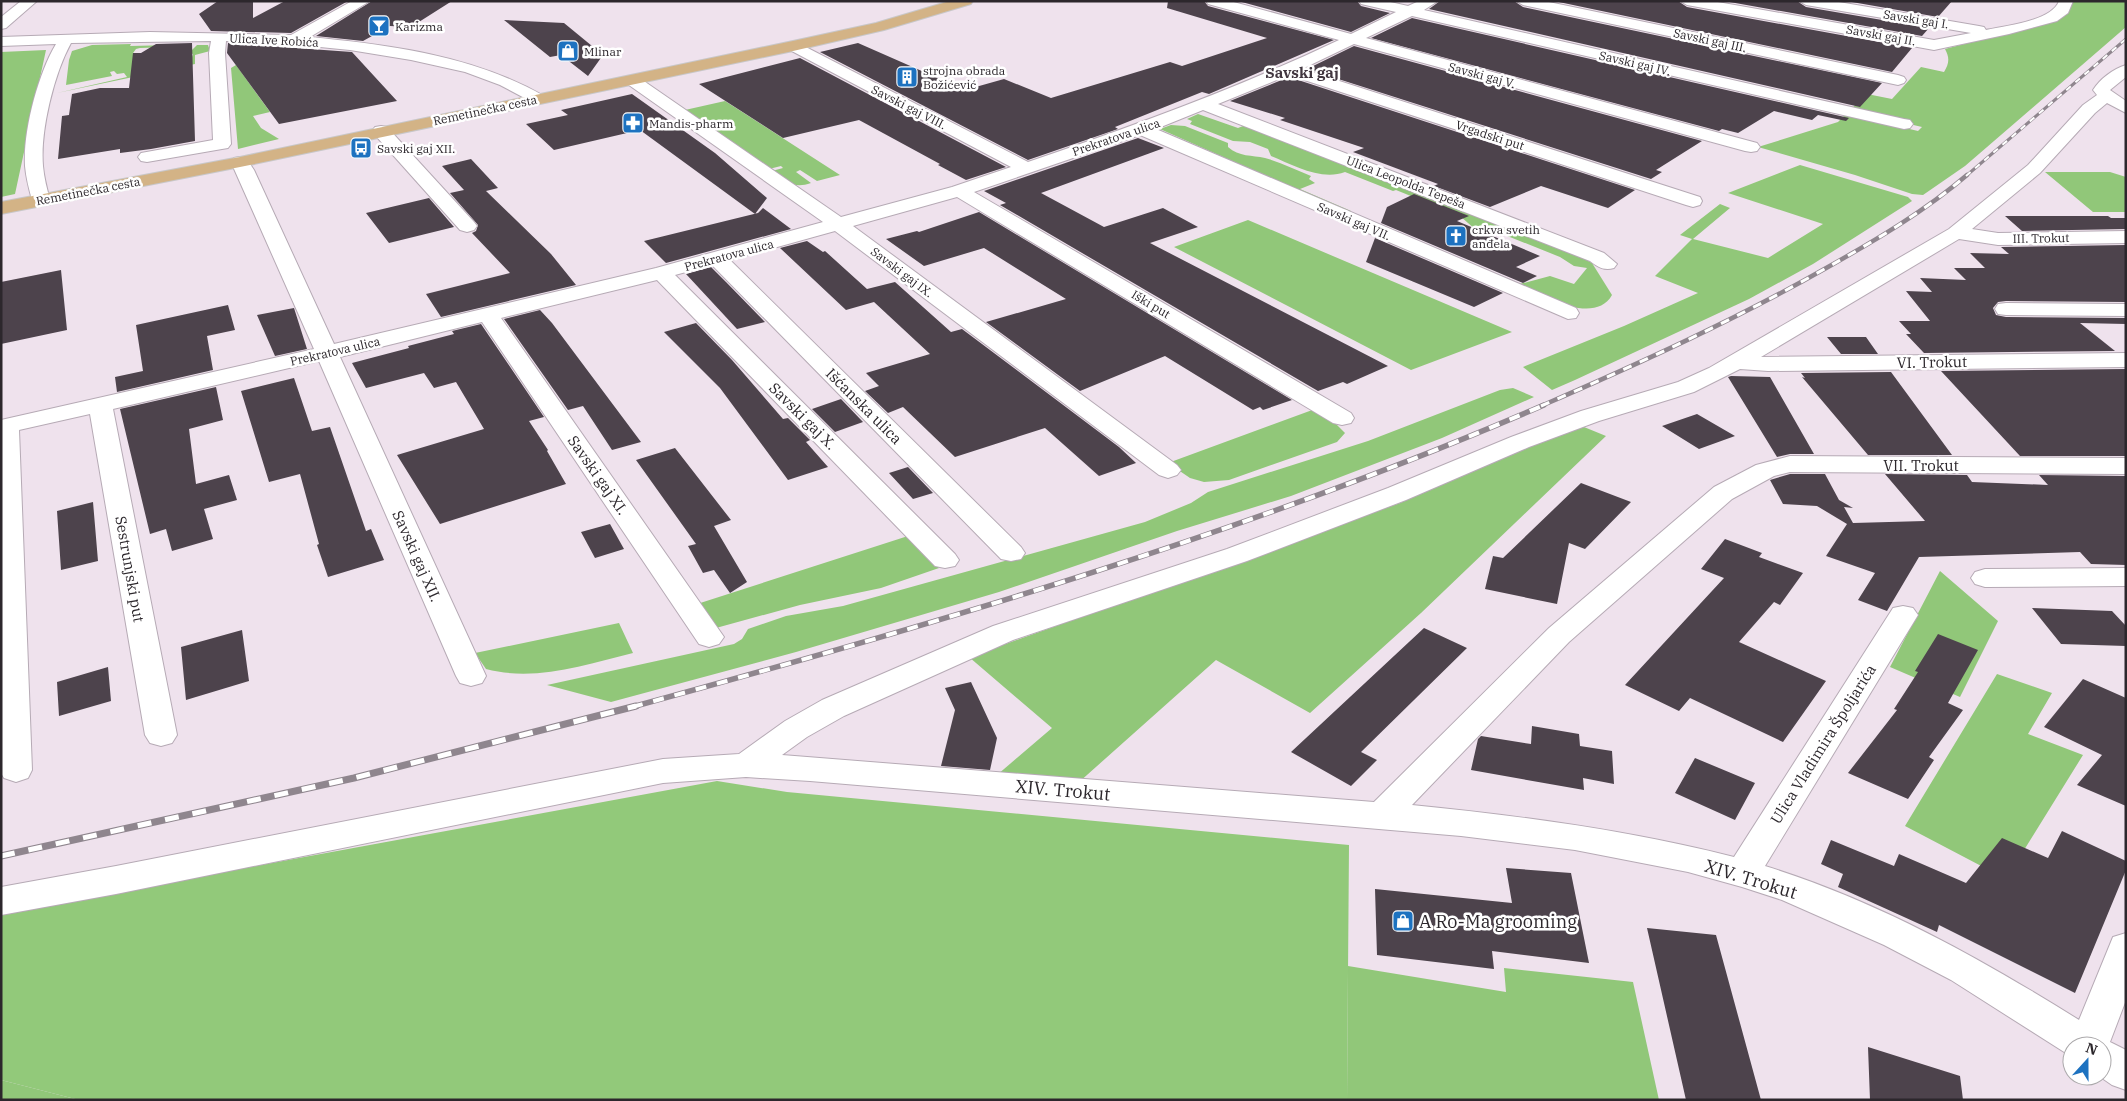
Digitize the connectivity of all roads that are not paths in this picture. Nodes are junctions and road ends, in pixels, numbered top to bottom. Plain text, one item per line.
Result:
1 (30, 1) edge
2 (364, 1) edge
3 (966, 1) edge
4 (1213, 1) edge
5 (1366, 1) edge
6 (1431, 1) edge
7 (1523, 1) edge
8 (1687, 1) edge
9 (1806, 1) edge
10 (2066, 1) edge
11 (1410, 11) junction
12 (1, 25) edge
13 (1997, 33) junction
14 (219, 37) junction
15 (66, 39) junction
16 (293, 40) junction
17 (1352, 40) junction
18 (1, 42) edge
19 (793, 46) junction
20 (1288, 70) junction
21 (2126, 70) edge
22 (632, 80) junction
23 (1898, 80) dead end
24 (538, 99) junction
25 (2116, 102) edge
26 (1203, 104) junction
27 (1904, 124) dead end
28 (1141, 129) junction
29 (381, 131) junction
30 (1751, 147) dead end
31 (147, 157) dead end
32 (240, 162) junction
33 (1026, 168) junction
34 (959, 191) junction
35 (41, 200) junction
36 (1693, 201) dead end
37 (1, 208) edge
38 (839, 225) junction
39 (468, 226) dead end
40 (1956, 233) junction
41 (2126, 237) edge
42 (717, 259) junction
43 (1607, 264) dead end
44 (661, 273) junction
45 (2006, 309) dead end
46 (2126, 310) edge
47 (1568, 313) dead end
48 (487, 314) junction
49 (326, 353) junction
50 (2126, 360) edge
51 (1738, 362) junction
52 (100, 404) junction
53 (1342, 418) dead end
54 (4, 427) edge
55 (2126, 466) edge
56 (1168, 470) dead end
57 (1012, 553) dead end
58 (945, 560) dead end
59 (2126, 577) edge
60 (1986, 578) dead end
61 (1903, 614) dead end
62 (709, 637) dead end
63 (471, 676) dead end
64 (161, 735) dead end
65 (746, 765) junction
66 (16, 770) dead end
67 (1381, 816) junction
68 (1743, 873) junction
69 (1, 901) edge
70 (2126, 948) edge
71 (2072, 1036) edge
72 (2092, 1036) edge
73 (2112, 1063) edge
74 (2126, 1072) edge

1 - 12 street
2 - 16 street
3 - 19 main road, Remetinečka cesta
4 - 17 street, Savski gaj V.
5 - 11 street, Savski gaj IV.
6 - 11 street, Prekratova ulica
7 - 23 street, Savski gaj III.
8 - 13 street, Savski gaj II.
9 - 13 street, Savski gaj I.
10 - 13 street, Savski gaj II.
11 - 17 street, Prekratova ulica
11 - 27 street, Savski gaj IV.
14 - 15 street, Ulica Ive Robića
14 - 16 street, Ulica Ive Robića
14 - 31 street, Remetinečka cesta
15 - 18 street, Ulica Ive Robića
15 - 35 street
16 - 24 street, Ulica Ive Robića
17 - 20 street, Prekratova ulica
17 - 30 street, Savski gaj V.
19 - 22 main road, Remetinečka cesta
19 - 33 street, Savski gaj VIII.
20 - 26 street, Prekratova ulica
20 - 36 street, Vrgadski put
21 - 25 street
22 - 24 main road, Remetinečka cesta
22 - 38 street, Savski gaj IX.
24 - 29 main road, Remetinečka cesta
25 - 40 street
26 - 28 street, Prekratova ulica
26 - 43 street, Ulica Leopolda Tepeša
28 - 33 street, Prekratova ulica
28 - 47 street, Savski gaj VII.
29 - 32 main road, Remetinečka cesta
29 - 39 street
32 - 35 main road, Remetinečka cesta
32 - 49 street, Savski gaj XII.
33 - 34 street, Prekratova ulica
34 - 38 street, Prekratova ulica
34 - 53 street, Iški put
35 - 37 main road, Remetinečka cesta
38 - 42 street, Prekratova ulica
38 - 56 street, Savski gaj IX.
40 - 41 street, III. Trokut
40 - 51 street
42 - 44 street, Prekratova ulica
42 - 57 street, Išćanska ulica
44 - 48 street, Prekratova ulica
44 - 58 street, Savski gaj X.
45 - 46 street
48 - 49 street, Prekratova ulica
48 - 62 street, Savski gaj XI.
49 - 52 street, Prekratova ulica
49 - 63 street, Savski gaj XII.
50 - 51 street, VI. Trokut
51 - 65 street
52 - 54 street, Prekratova ulica
52 - 64 street, Sestrunjski put
54 - 66 street
55 - 67 street, VII. Trokut
59 - 60 street
61 - 68 street, Ulica Vladimira Špoljarića
65 - 67 street, XIV. Trokut
65 - 69 street, XIV. Trokut
67 - 68 street, XIV. Trokut
68 - 71 street, XIV. Trokut
70 - 72 street
73 - 74 street

